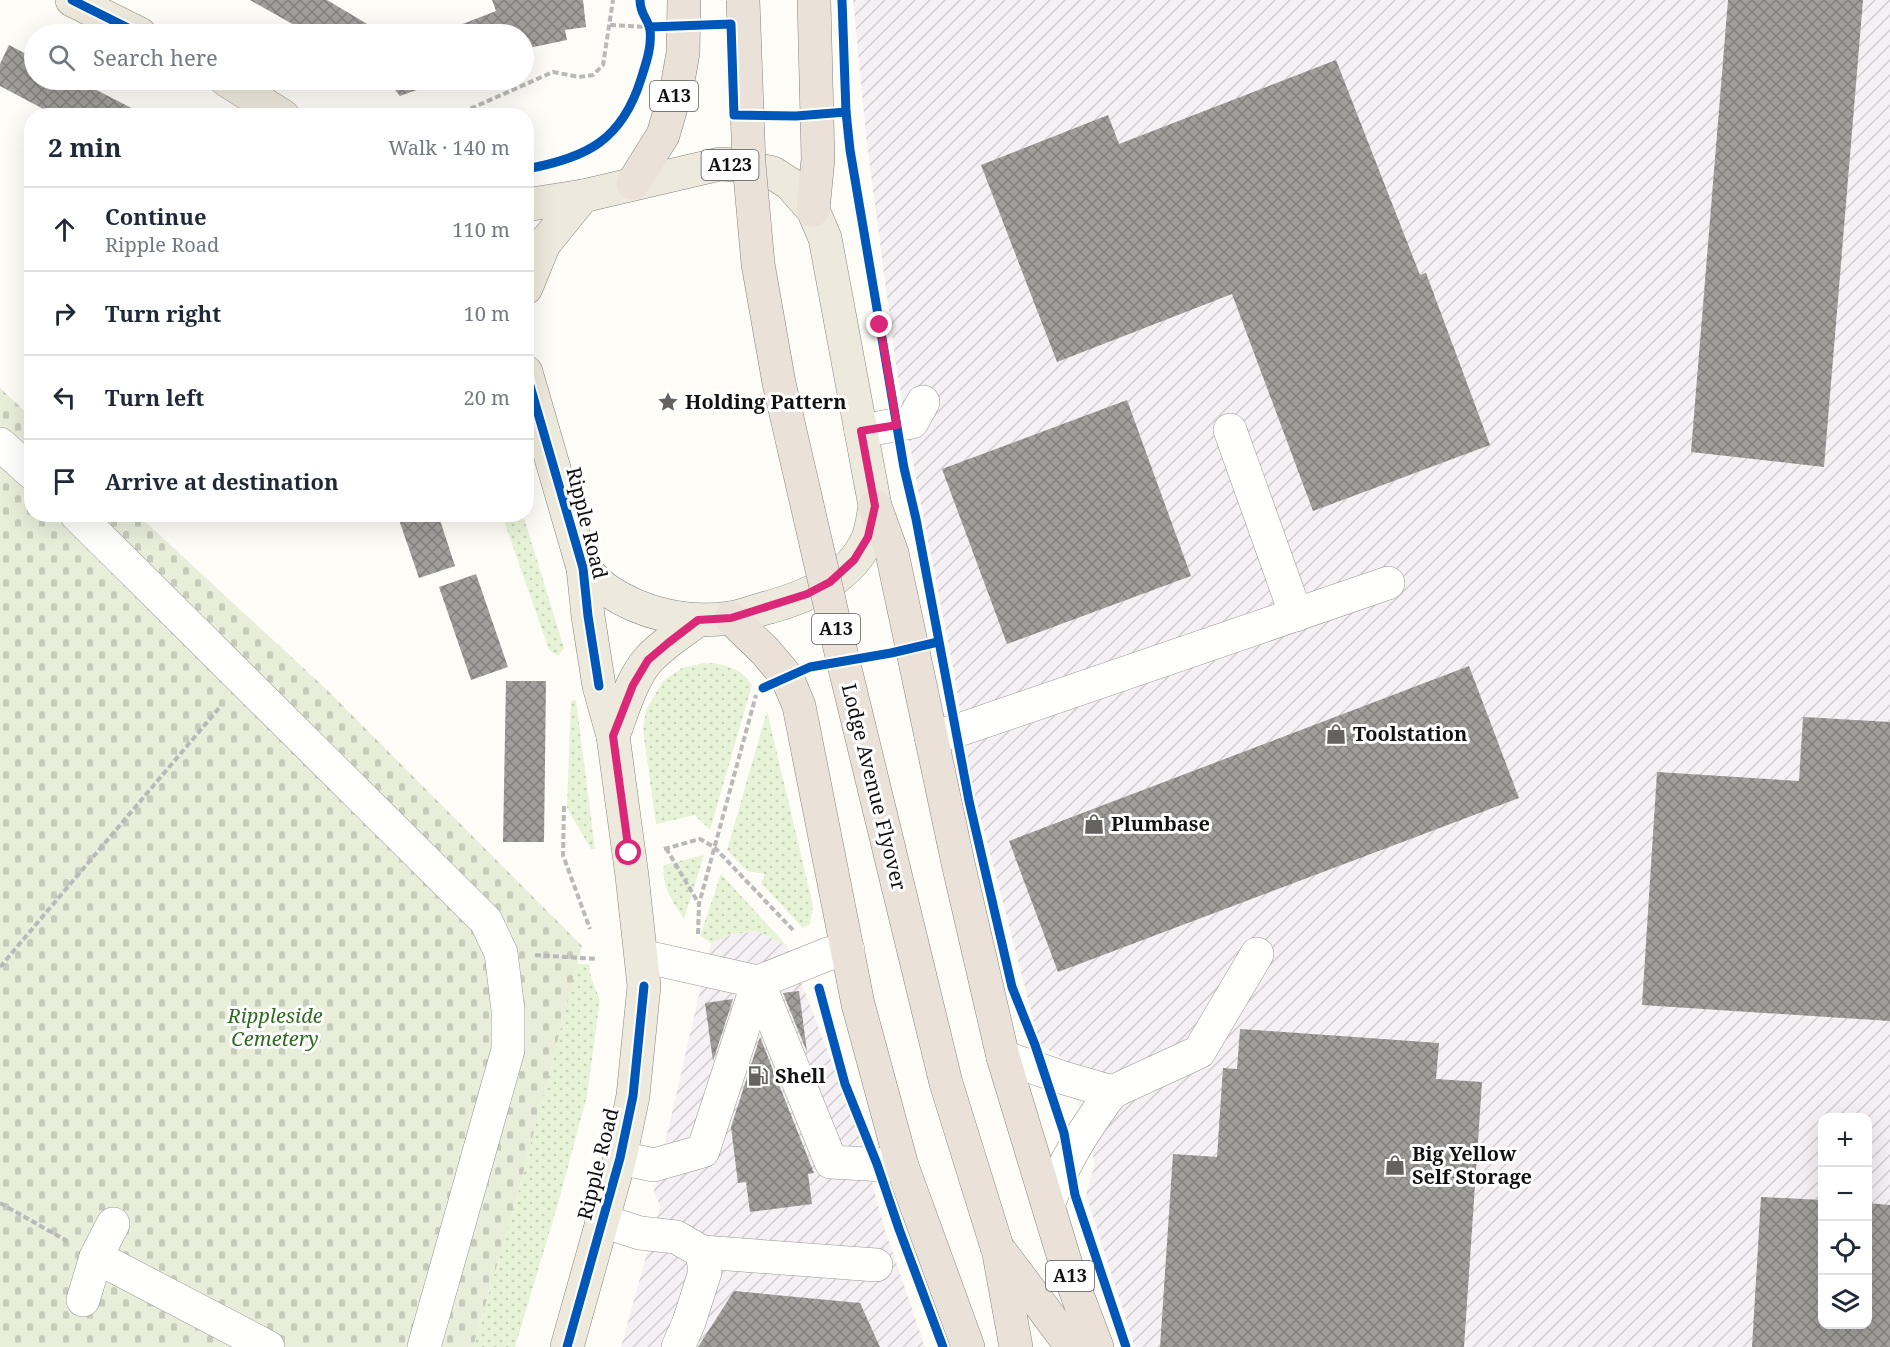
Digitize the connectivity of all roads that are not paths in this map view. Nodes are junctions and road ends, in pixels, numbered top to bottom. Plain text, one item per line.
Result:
1 (72, 0) edge
2 (743, 0) edge
3 (814, 0) edge
4 (684, 13) edge
5 (120, 24) edge
6 (242, 90) edge
7 (270, 108) edge
8 (633, 183) junction
9 (583, 196) junction
10 (534, 204) edge
11 (813, 210) junction
12 (534, 268) edge
13 (534, 400) edge
14 (923, 402) dead end
15 (1230, 430) dead end
16 (861, 431) junction
17 (0, 444) edge
18 (24, 466) edge
19 (875, 506) junction
20 (84, 522) edge
21 (583, 568) junction
22 (1388, 583) dead end
23 (1296, 615) junction
24 (731, 618) junction
25 (698, 620) junction
26 (613, 736) junction
27 (931, 737) junction
28 (848, 950) junction
29 (1257, 954) dead end
30 (642, 956) junction
31 (758, 982) junction
32 (1003, 1057) junction
33 (1112, 1092) junction
34 (620, 1158) junction
35 (903, 1166) junction
36 (1049, 1203) junction
37 (602, 1221) junction
38 (113, 1224) dead end
39 (997, 1247) junction
40 (702, 1252) junction
41 (96, 1257) junction
42 (876, 1266) dead end
43 (83, 1300) dead end
44 (268, 1347) edge
45 (424, 1347) edge
46 (567, 1347) edge
47 (678, 1347) edge
48 (968, 1347) edge
49 (1016, 1347) edge
50 (1072, 1347) edge
51 (1097, 1347) edge

1 - 5 main road
2 - 39 highway, Lodge Avenue Flyover / A13, bridge
3 - 11 highway
4 - 8 highway, A13
6 - 7 main road
8 - 9 main road, Ripple Road / A123
8 - 11 main road, Ripple Road / A123
9 - 10 main road, Ripple Road
9 - 12 main road
11 - 16 main road, Ripple Road / A123
13 - 21 main road, Ripple Road
14 - 16 lane
15 - 23 lane
16 - 19 main road, Ripple Road / A123
17 - 18 lane
19 - 24 main road, Ripple Road / A123
19 - 27 highway, A13
20 - 45 lane
21 - 25 main road, Ripple Road / A123
21 - 26 main road, Ripple Road
22 - 23 lane
23 - 27 lane
24 - 25 main road, Ripple Road / A123
24 - 28 highway
25 - 26 main road, Ripple Road
26 - 30 main road, Ripple Road
27 - 32 highway, A13
28 - 31 lane
28 - 35 highway
29 - 33 lane
30 - 31 lane
30 - 34 main road, Ripple Road
31 - 34 lane
31 - 35 lane
32 - 33 lane
32 - 36 highway, A13
33 - 36 lane
34 - 37 main road, Ripple Road
35 - 48 highway
36 - 51 highway, A13
37 - 40 lane
37 - 46 main road, Ripple Road
38 - 41 lane
39 - 49 highway, Lodge Avenue Flyover / A13
39 - 50 highway, Lodge Avenue Flyover / A13
40 - 42 lane
40 - 47 lane
41 - 43 lane
41 - 44 lane

